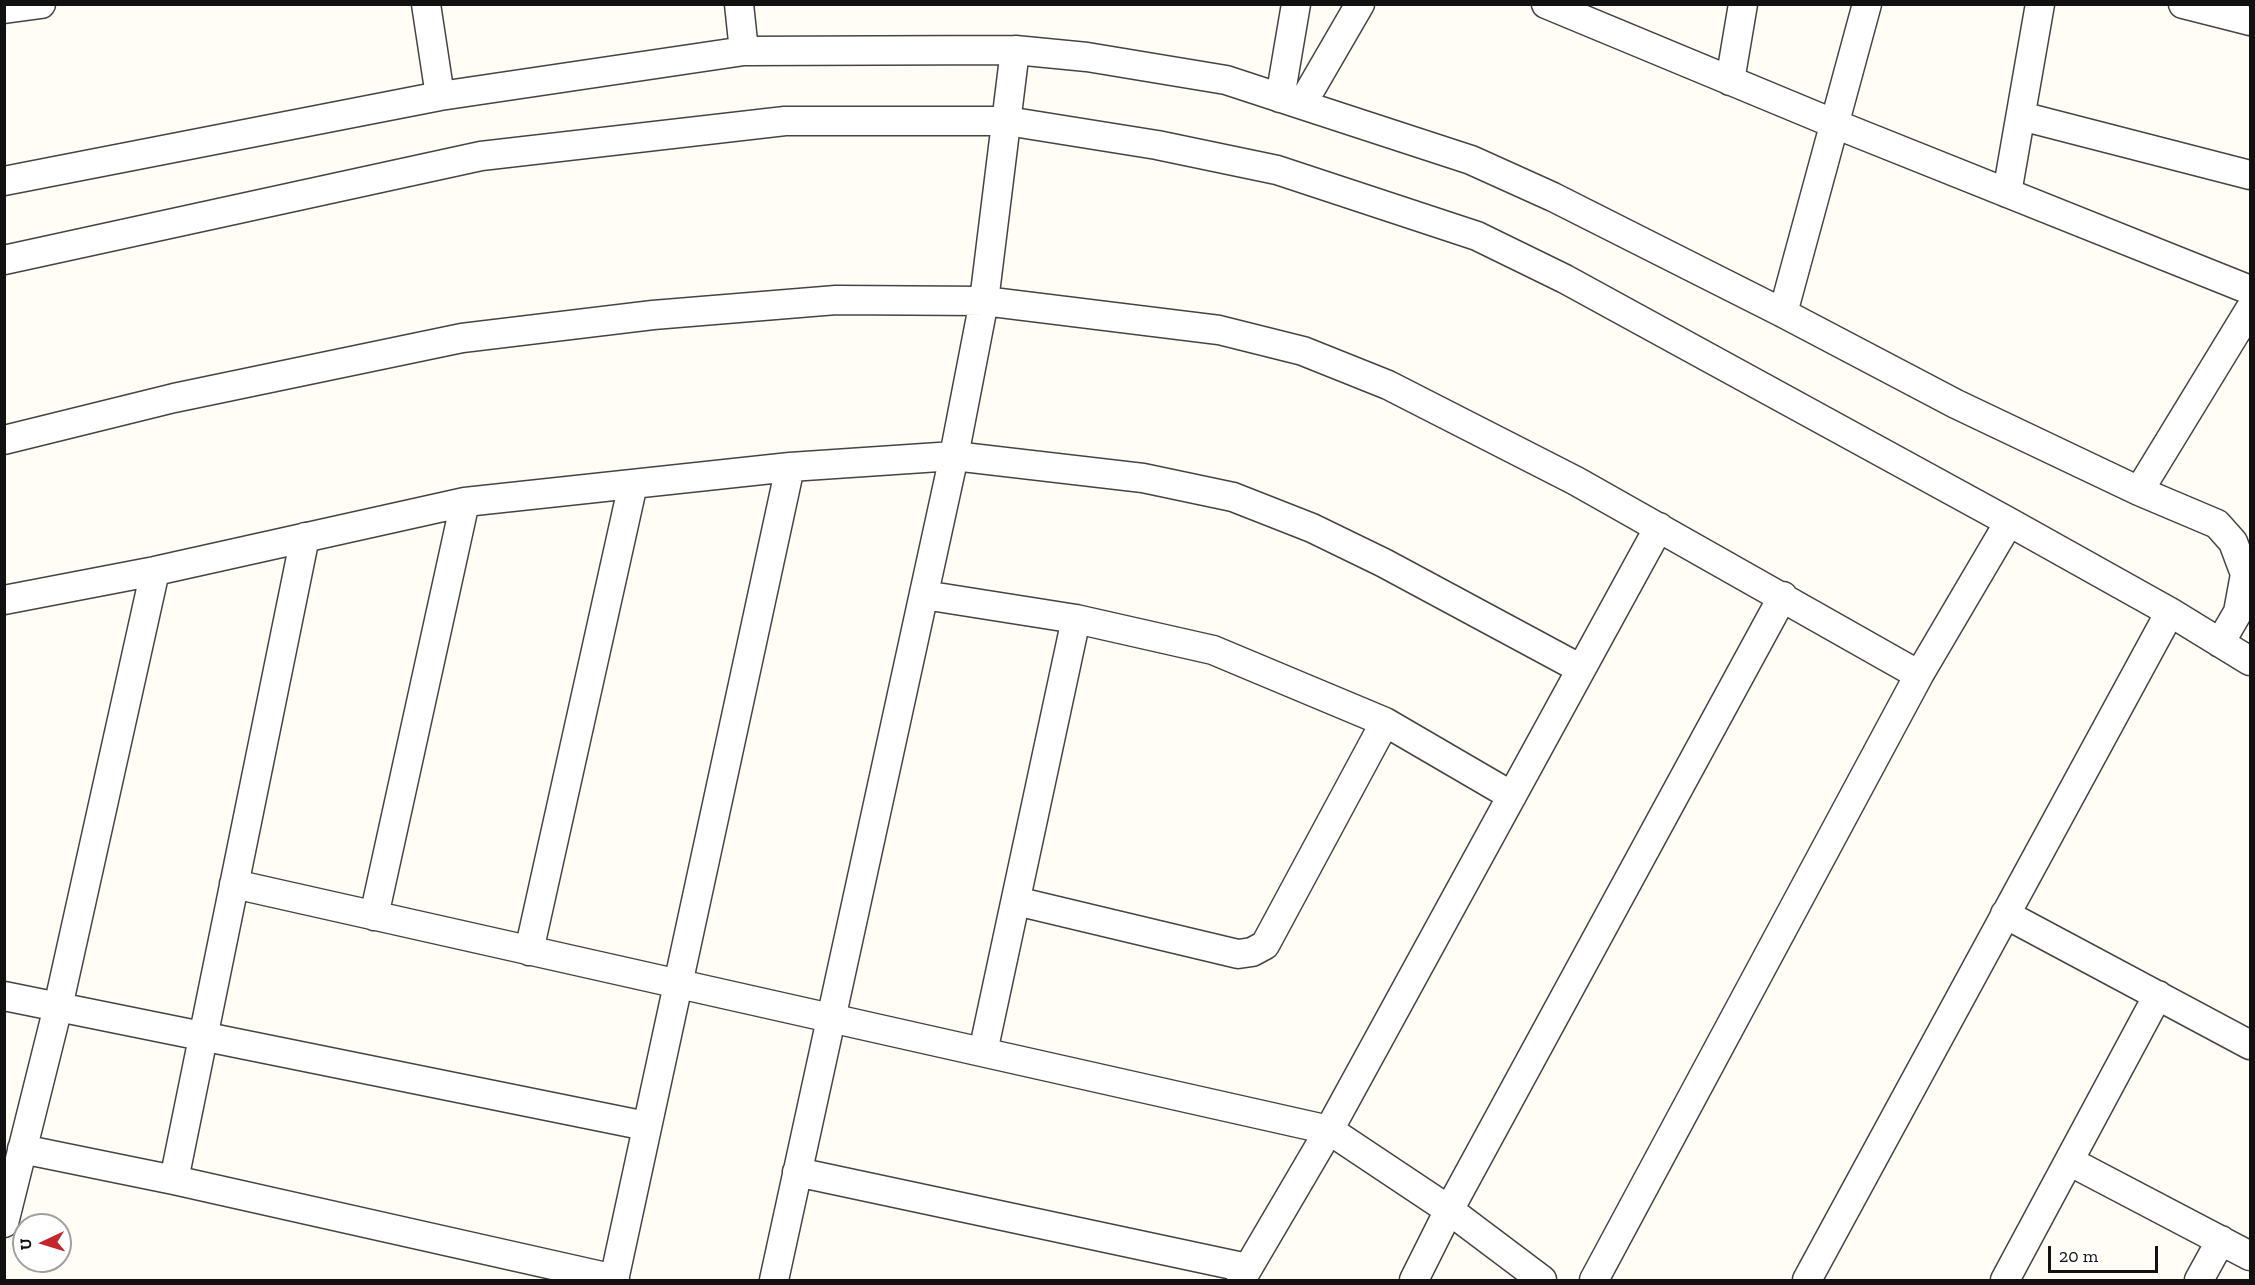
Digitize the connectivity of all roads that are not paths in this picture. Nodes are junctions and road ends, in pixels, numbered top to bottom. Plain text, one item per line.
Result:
1 (41, 4) edge
2 (426, 4) edge
3 (739, 4) edge
4 (1296, 4) edge
5 (1360, 4) edge
6 (1546, 4) edge
7 (1743, 4) edge
8 (1867, 4) edge
9 (2040, 4) edge
10 (2183, 4) edge
11 (4, 9) edge
12 (1595, 14) edge
13 (2250, 21) edge
14 (744, 51) junction
15 (1014, 58) junction
16 (1730, 81) junction
17 (440, 96) junction
18 (1291, 101) junction
19 (1008, 113) junction
20 (2021, 116) junction
21 (1835, 124) junction
22 (2250, 175) edge
23 (4, 181) edge
24 (2007, 193) junction
25 (4, 260) edge
26 (2250, 290) edge
27 (984, 301) junction
28 (2250, 309) edge
29 (1783, 312) junction
30 (4, 440) edge
31 (954, 456) junction
32 (790, 466) junction
33 (633, 484) junction
34 (2139, 491) junction
35 (465, 502) junction
36 (2009, 522) junction
37 (1659, 527) junction
38 (305, 537) junction
39 (154, 571) junction
40 (2246, 587) edge
41 (924, 595) junction
42 (1783, 596) junction
43 (4, 600) edge
44 (2170, 612) junction
45 (1076, 619) junction
46 (2220, 643) junction
47 (2250, 661) edge
48 (1581, 669) junction
49 (1919, 675) junction
50 (1385, 722) junction
51 (1512, 796) junction
52 (234, 884) junction
53 (1016, 901) junction
54 (2005, 914) junction
55 (374, 916) junction
56 (529, 951) junction
57 (678, 984) junction
58 (2158, 995) junction
59 (4, 996) edge
60 (58, 1007) junction
61 (831, 1018) junction
62 (203, 1038) junction
63 (2250, 1045) edge
64 (983, 1053) junction
65 (646, 1126) junction
66 (1329, 1130) junction
67 (22, 1149) junction
68 (2069, 1161) junction
69 (797, 1173) junction
70 (174, 1180) junction
71 (1449, 1210) junction
72 (4, 1223) edge
73 (2221, 1240) junction
74 (2250, 1256) edge
75 (1244, 1275) edge
76 (614, 1280) edge
77 (774, 1281) edge
78 (1414, 1281) edge
79 (1542, 1281) edge
80 (1594, 1281) edge
81 (1807, 1281) edge
82 (2005, 1281) edge
83 (2199, 1281) edge

1 - 11 street
2 - 17 street
3 - 14 street
4 - 18 street
5 - 18 street
6 - 12 street
7 - 16 street
8 - 21 street
9 - 20 street
10 - 13 street
12 - 16 street
14 - 15 street
14 - 17 street
15 - 18 street
15 - 19 street
16 - 21 street
17 - 23 street
18 - 29 street
19 - 25 street
19 - 27 street
19 - 36 street
20 - 22 street
20 - 24 street
21 - 24 street
21 - 29 street
24 - 26 street
27 - 30 street
27 - 31 street
27 - 37 street
28 - 34 street
29 - 34 street
31 - 32 street
31 - 41 street
31 - 48 street
32 - 33 street
32 - 57 street
33 - 35 street
33 - 56 street
34 - 40 street
35 - 38 street
35 - 55 street
36 - 44 street
36 - 49 street
37 - 42 street
37 - 48 street
38 - 39 street
38 - 52 street
39 - 43 street
39 - 60 street
40 - 46 street
41 - 45 street
41 - 61 street
42 - 49 street
42 - 71 street
44 - 46 street
44 - 54 street
45 - 50 street
45 - 53 street
46 - 47 street
48 - 51 street
49 - 80 street
50 - 51 street
50 - 53 street
51 - 66 street
52 - 55 street
52 - 62 street
53 - 64 street
54 - 58 street
54 - 81 street
55 - 56 street
56 - 57 street
57 - 61 street
57 - 65 street
58 - 63 street
58 - 68 street
59 - 60 street
60 - 62 street
60 - 67 street
61 - 64 street
61 - 69 street
62 - 65 street
62 - 70 street
64 - 66 street
65 - 76 street
66 - 71 street
66 - 75 street
67 - 70 street
67 - 72 street
68 - 73 street
68 - 82 street
69 - 75 street
69 - 77 street
70 - 76 street
71 - 78 street
71 - 79 street
73 - 74 street
73 - 83 street

